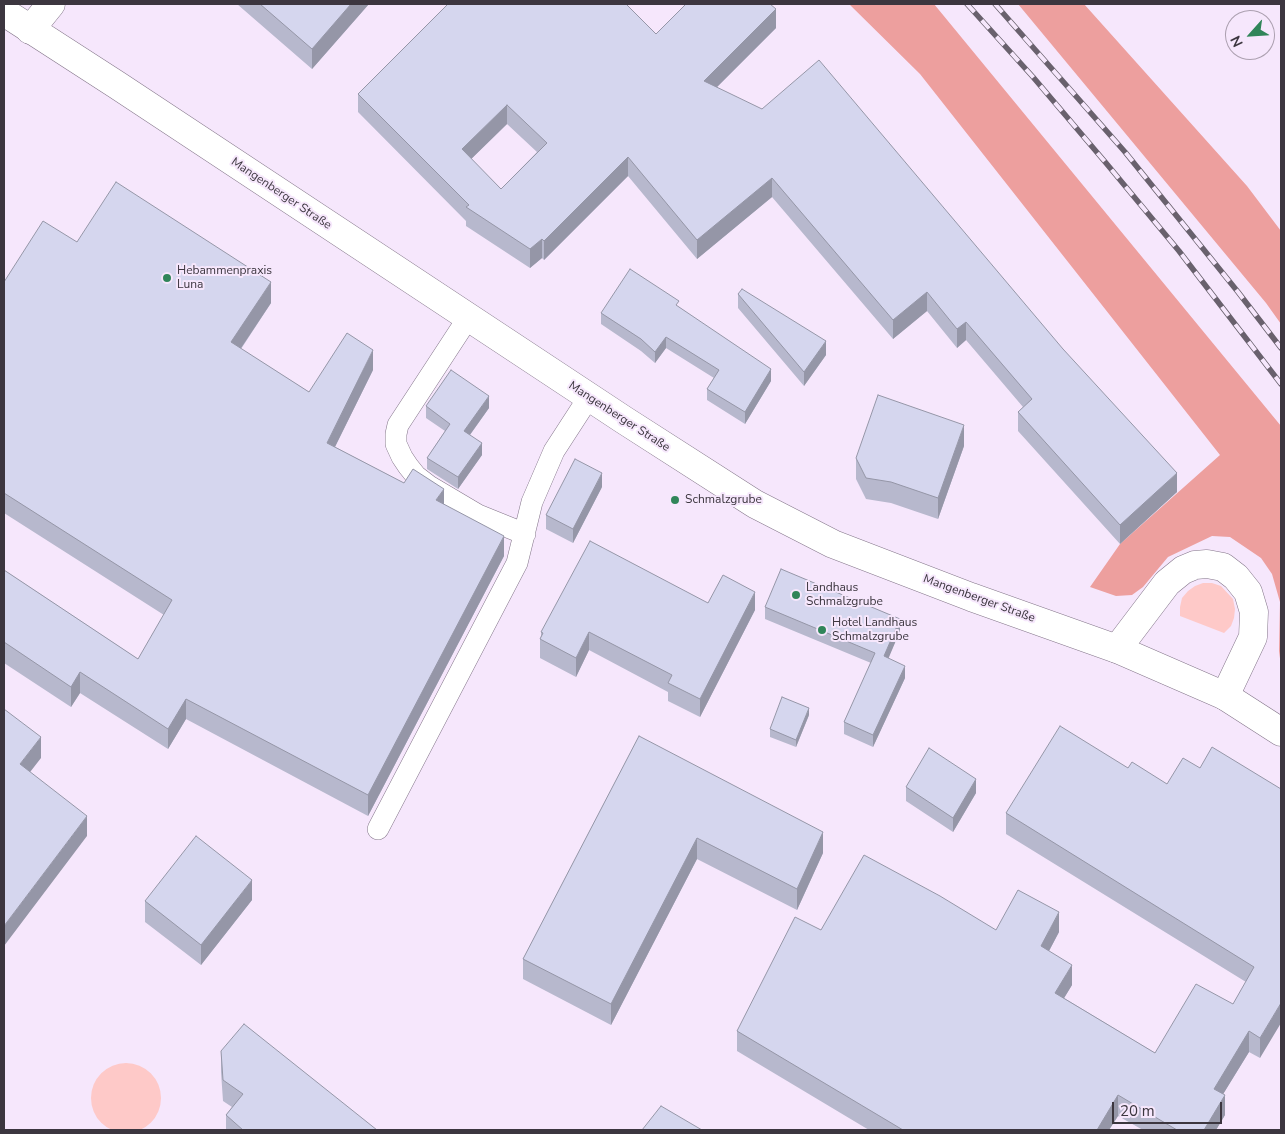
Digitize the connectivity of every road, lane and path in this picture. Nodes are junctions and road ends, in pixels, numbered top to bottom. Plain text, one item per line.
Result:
1 (51, 4) edge
2 (4, 12) edge
3 (30, 30) junction
4 (468, 318) junction
5 (590, 397) junction
6 (525, 534) junction
7 (1117, 649) junction
8 (1225, 696) junction
9 (1281, 732) edge
10 (378, 829) dead end

1 - 3 main road
2 - 3 main road, Mangenberger Straße
3 - 4 main road, Mangenberger Straße
4 - 5 main road, Mangenberger Straße
4 - 6 lane
5 - 6 lane
5 - 7 main road, Mangenberger Straße
6 - 10 lane
7 - 8 main road, Mangenberger Straße
7 - 8 main road
8 - 9 main road, Mangenberger Straße

